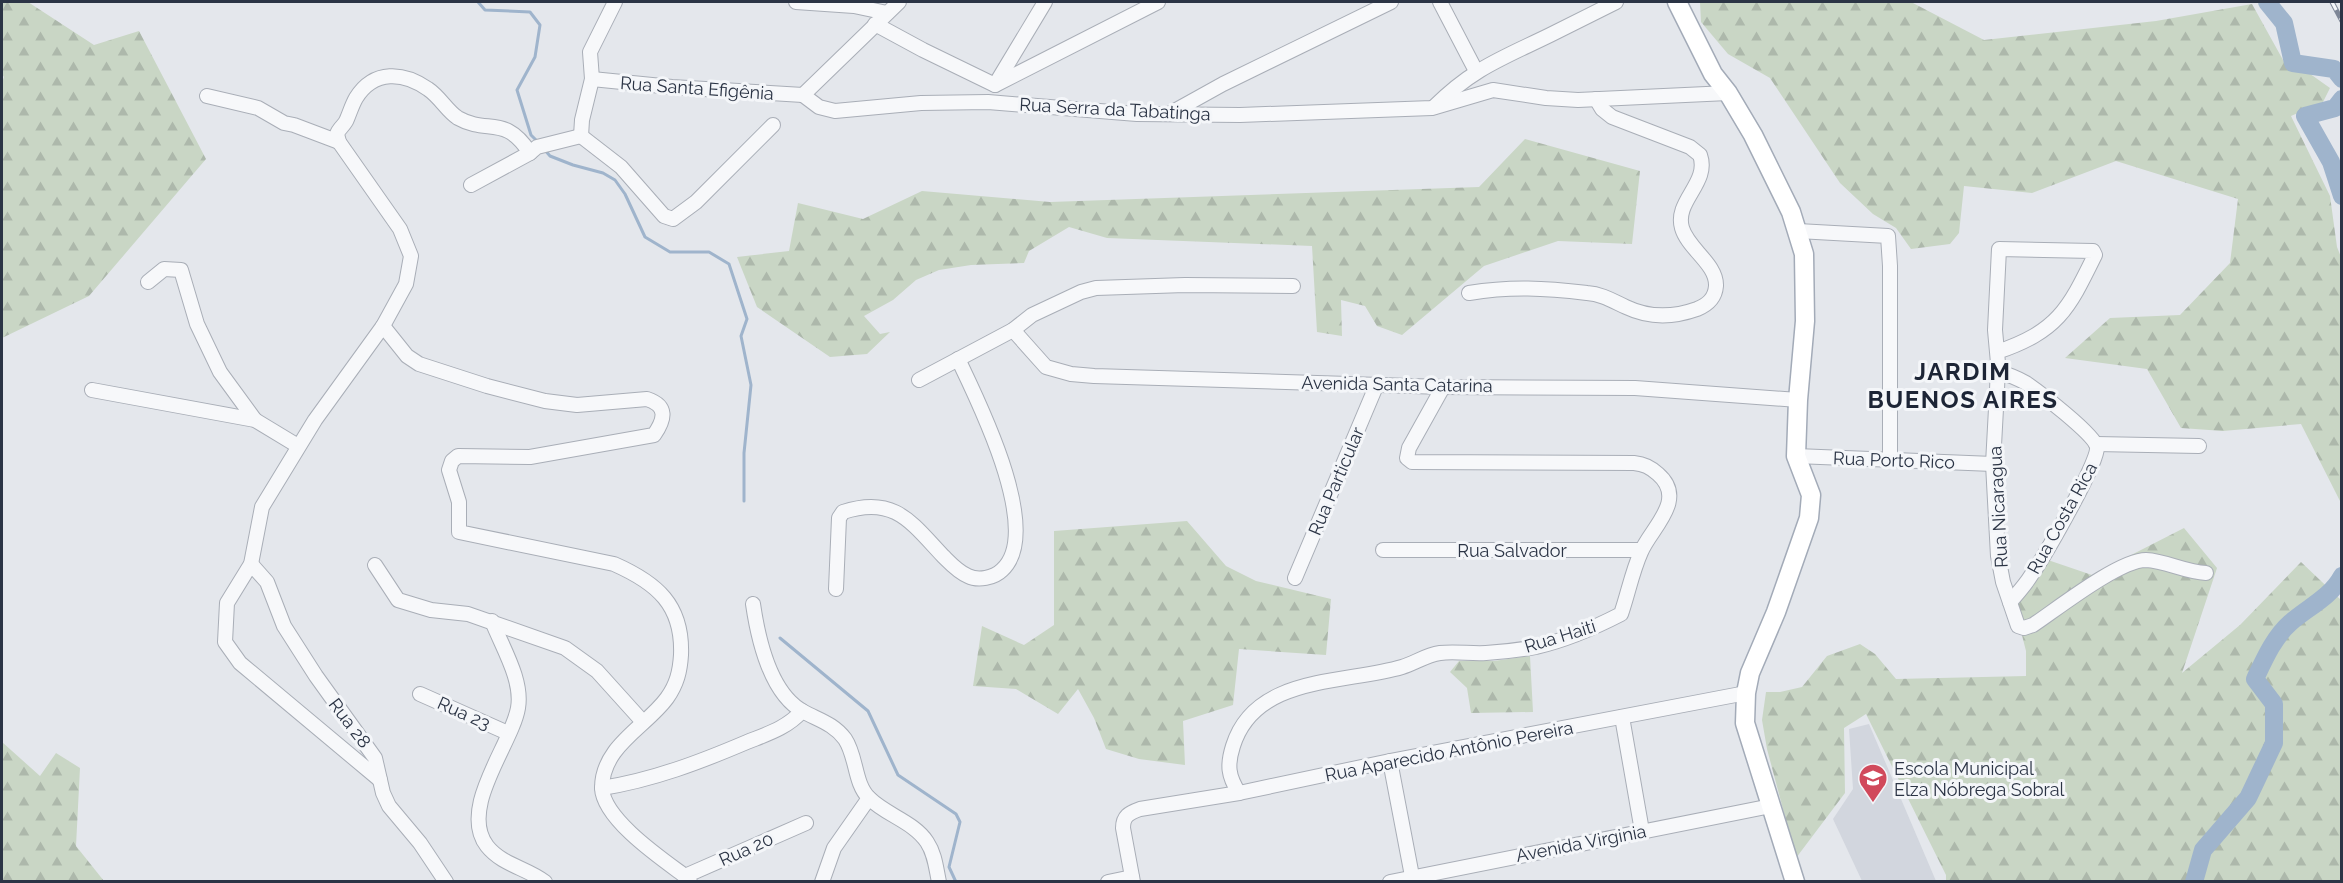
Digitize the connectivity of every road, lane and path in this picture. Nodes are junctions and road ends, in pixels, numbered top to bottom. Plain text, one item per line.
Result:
1 (615, 2) edge
2 (796, 2) edge
3 (898, 2) edge
4 (1158, 2) edge
5 (1391, 2) edge
6 (1440, 2) edge
7 (1616, 2) edge
8 (1677, 2) edge
9 (1040, 3) edge
10 (887, 13) junction
11 (875, 24) junction
12 (1476, 71) junction
13 (592, 79) junction
14 (995, 85) junction
15 (1728, 93) junction
16 (802, 95) junction
17 (207, 96) dead end
18 (1596, 99) junction
19 (988, 102) junction
20 (1432, 108) junction
21 (1167, 115) junction
22 (773, 125) dead end
23 (581, 136) junction
24 (339, 142) junction
25 (539, 147) junction
26 (471, 185) dead end
27 (1798, 231) junction
28 (148, 282) dead end
29 (1293, 286) dead end
30 (1469, 293) dead end
31 (384, 326) junction
32 (1013, 330) junction
33 (1997, 352) junction
34 (958, 359) junction
35 (1996, 371) junction
36 (919, 381) dead end
37 (1377, 384) junction
38 (1443, 387) junction
39 (92, 390) dead end
40 (1798, 400) junction
41 (255, 420) junction
42 (2096, 444) junction
43 (298, 446) junction
44 (2199, 446) dead end
45 (1796, 456) junction
46 (1890, 460) junction
47 (1993, 464) junction
48 (1383, 550) dead end
49 (1641, 550) junction
50 (251, 564) junction
51 (375, 565) dead end
52 (2206, 573) dead end
53 (1294, 578) dead end
54 (836, 589) dead end
55 (2010, 602) junction
56 (753, 604) dead end
57 (492, 621) junction
58 (1746, 693) junction
59 (420, 694) dead end
60 (802, 711) junction
61 (1622, 717) junction
62 (642, 722) junction
63 (508, 733) junction
64 (1390, 761) junction
65 (380, 780) junction
66 (602, 788) junction
67 (1239, 793) junction
68 (869, 798) junction
69 (1772, 806) junction
70 (806, 823) dead end
71 (1641, 831) junction
72 (1412, 876) junction
73 (687, 879) edge
74 (1133, 879) edge
75 (446, 882) edge
76 (545, 882) edge
77 (822, 882) edge
78 (939, 882) edge
79 (1108, 882) edge
80 (1390, 882) edge
81 (1795, 882) edge

1 - 13 street
2 - 10 street
3 - 10 street
4 - 14 street
5 - 21 street
6 - 12 street
7 - 12 street
8 - 15 main road
9 - 14 street
10 - 11 street
11 - 14 street
11 - 16 street
12 - 20 street
13 - 16 street, Rua Santa Efigênia
13 - 23 street
14 - 19 street
15 - 18 street, Rua Serra da Tabatinga
15 - 27 main road
16 - 19 street, Rua Serra da Tabatinga
17 - 24 street
18 - 20 street, Rua Serra da Tabatinga
18 - 30 street
19 - 21 street, Rua Serra da Tabatinga
20 - 21 street, Rua Serra da Tabatinga
22 - 23 street
23 - 25 street
24 - 25 street
24 - 31 street
25 - 26 street
27 - 40 main road
27 - 46 street
28 - 41 street
29 - 32 street
31 - 43 street
31 - 62 street
32 - 34 street
32 - 37 street, Avenida Santa Catarina
33 - 33 street, Rua Nicaragua
33 - 35 street, Rua Nicaragua
34 - 36 street
34 - 54 street
35 - 42 street, Rua Costa Rica
35 - 47 street, Rua Nicaragua
37 - 38 street, Avenida Santa Catarina
37 - 53 street, Rua Particular
38 - 40 street, Avenida Santa Catarina
38 - 49 street, Rua Haiti
39 - 41 street
40 - 45 main road
41 - 43 street
42 - 44 street
42 - 55 street, Rua Costa Rica
43 - 50 street
45 - 46 street, Rua Porto Rico
45 - 58 main road
46 - 47 street, Rua Porto Rico
47 - 55 street, Rua Nicaragua
48 - 49 street, Rua Salvador
49 - 67 street, Rua Haiti
50 - 65 street, Rua 28
50 - 65 street
51 - 57 street
52 - 55 street, Rua Nicaragua
56 - 60 street
57 - 62 street
57 - 63 street
58 - 61 street, Rua Aparecido Antônio Pereira
58 - 69 main road
59 - 63 street, Rua 23
60 - 66 street
60 - 68 street
61 - 64 street, Rua Aparecido Antônio Pereira
61 - 71 street
62 - 66 street
63 - 76 street
64 - 67 street, Rua Aparecido Antônio Pereira
64 - 72 street
65 - 75 street, Rua 28
66 - 73 street
67 - 74 street, Rua Aparecido Antônio Pereira
68 - 77 street
68 - 78 street
69 - 71 street, Avenida Virginia
69 - 81 main road
70 - 73 street, Rua 20
71 - 72 street, Avenida Virginia
72 - 80 street, Avenida Virginia
74 - 79 street

